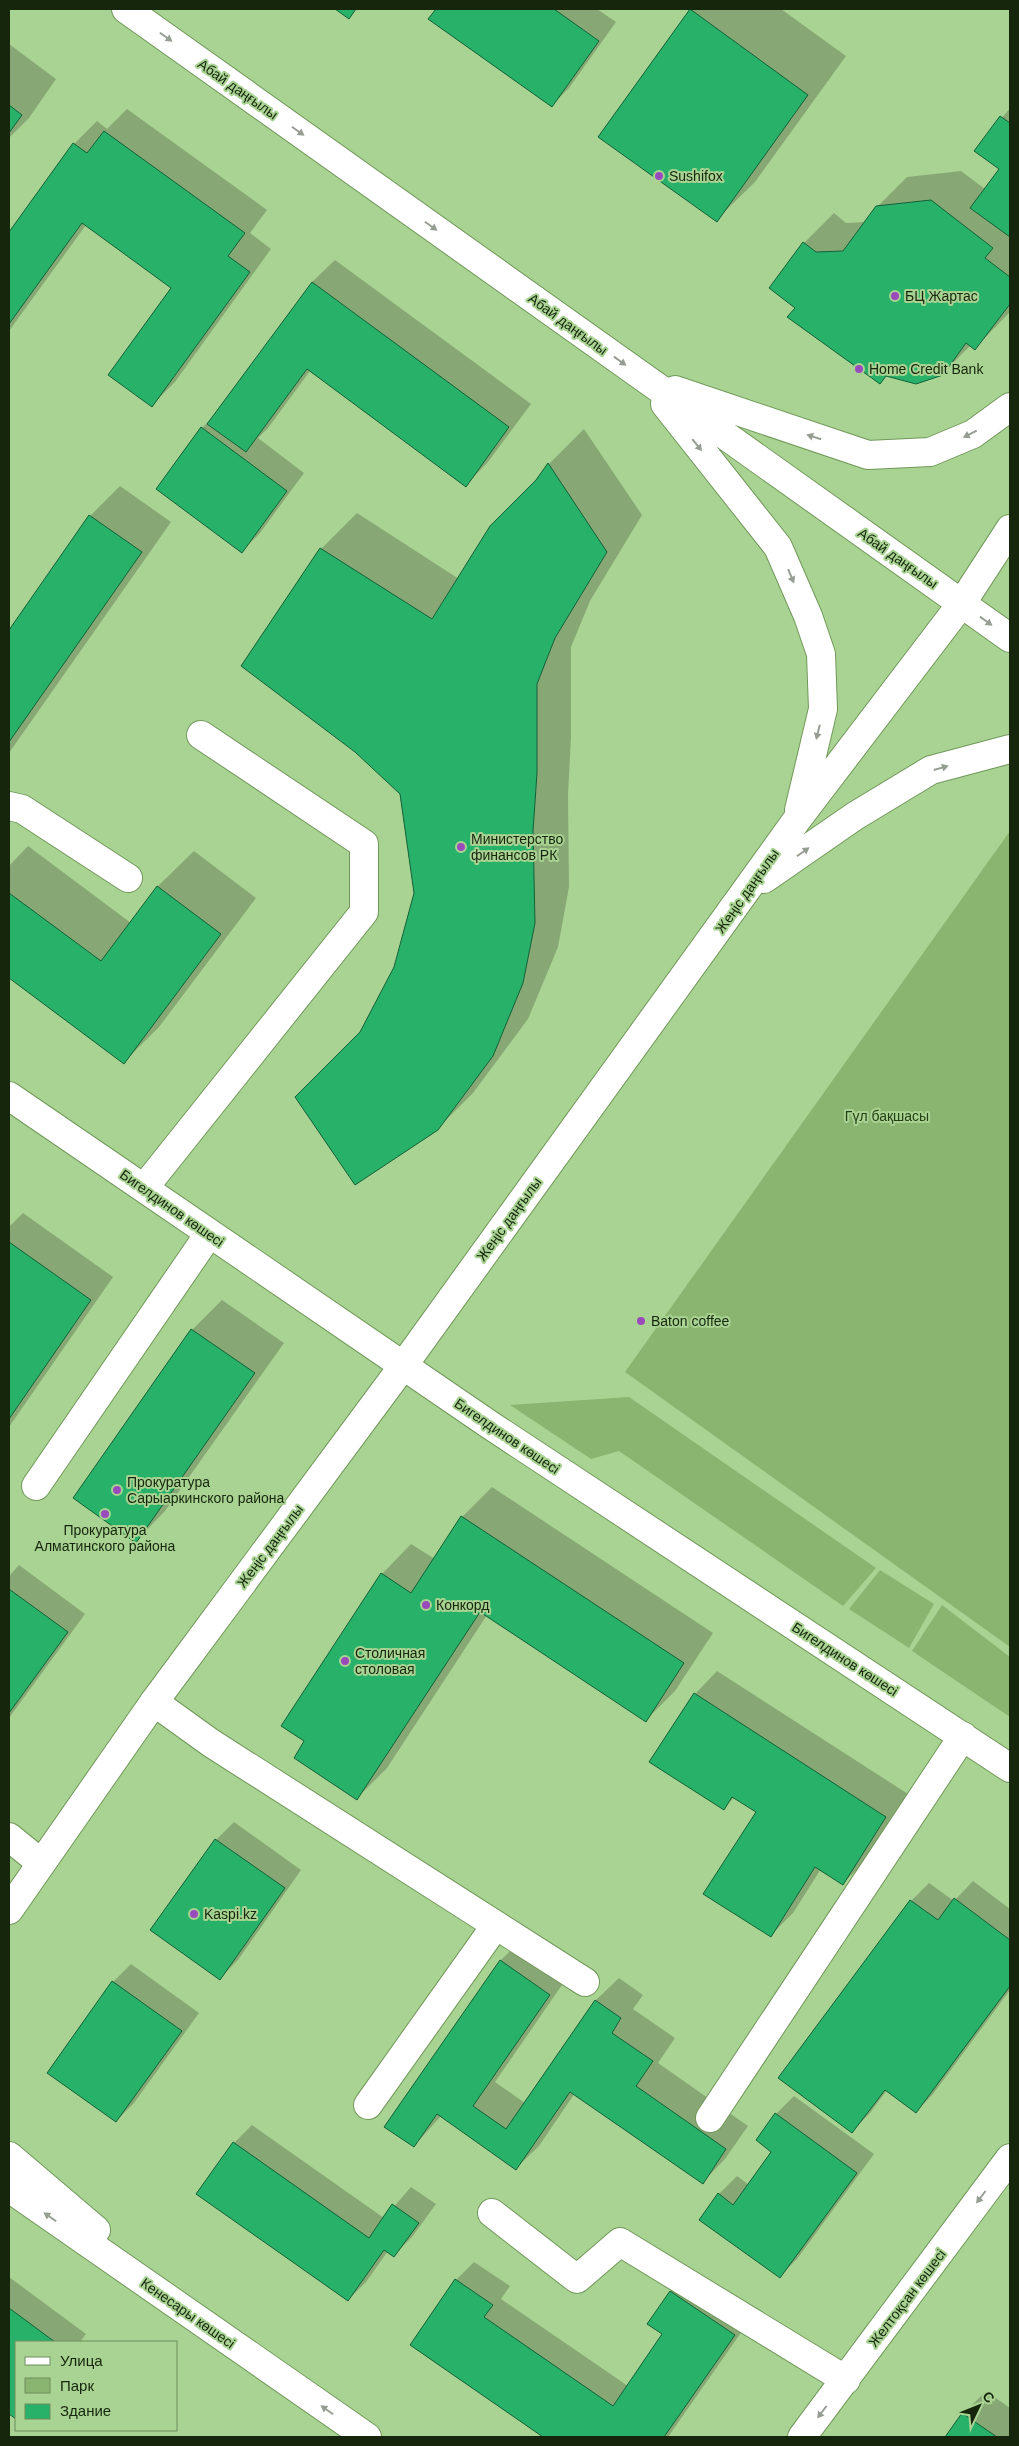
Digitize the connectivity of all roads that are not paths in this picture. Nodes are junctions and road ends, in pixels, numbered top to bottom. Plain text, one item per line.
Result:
1 (126, 9) edge
2 (645, 380) junction
3 (1010, 407) edge
4 (1010, 529) edge
5 (962, 603) junction
6 (1010, 638) edge
7 (200, 734) dead end
8 (1010, 749) edge
9 (9, 806) edge
10 (796, 821) junction
11 (128, 878) dead end
12 (748, 890) junction
13 (10, 1098) edge
14 (144, 1188) junction
15 (209, 1234) junction
16 (404, 1366) junction
17 (36, 1486) dead end
18 (154, 1702) junction
19 (962, 1736) junction
20 (1010, 1768) edge
21 (9, 1837) edge
22 (41, 1863) junction
23 (9, 1910) edge
24 (496, 1925) junction
25 (585, 1982) dead end
26 (368, 2105) dead end
27 (710, 2118) dead end
28 (9, 2156) edge
29 (1010, 2158) edge
30 (9, 2188) edge
31 (492, 2213) dead end
32 (159, 2293) junction
33 (846, 2380) junction
34 (367, 2437) edge
35 (802, 2437) edge

1 -> 2 main road, Абай даңғылы
3 -> 2 main road
2 - 5 main road, Абай даңғылы
2 -> 10 main road
4 - 5 main road, Жеңіс даңғылы
5 -> 6 main road, Абай даңғылы
5 - 10 main road, Жеңіс даңғылы
7 - 14 main road
12 -> 8 main road
9 - 11 main road
10 - 12 main road, Жеңіс даңғылы
12 - 16 main road, Жеңіс даңғылы
13 - 14 main road, Бигелдинов көшесі
14 - 15 main road, Бигелдинов көшесі
15 - 16 main road, Бигелдинов көшесі
15 - 17 main road
16 - 18 main road, Жеңіс даңғылы
16 - 19 main road, Бигелдинов көшесі
18 - 22 main road, Жеңіс даңғылы
18 - 24 main road
19 - 20 main road, Бигелдинов көшесі
19 - 27 main road
21 - 22 main road
22 - 23 main road, Жеңіс даңғылы
24 - 25 main road
24 - 26 main road
28 - 32 main road
29 -> 33 main road, Желтоқсан көшесі
32 -> 30 main road, Кенесары көшесі
31 - 33 main road
34 -> 32 main road, Кенесары көшесі
33 -> 35 main road, Желтоқсан көшесі

